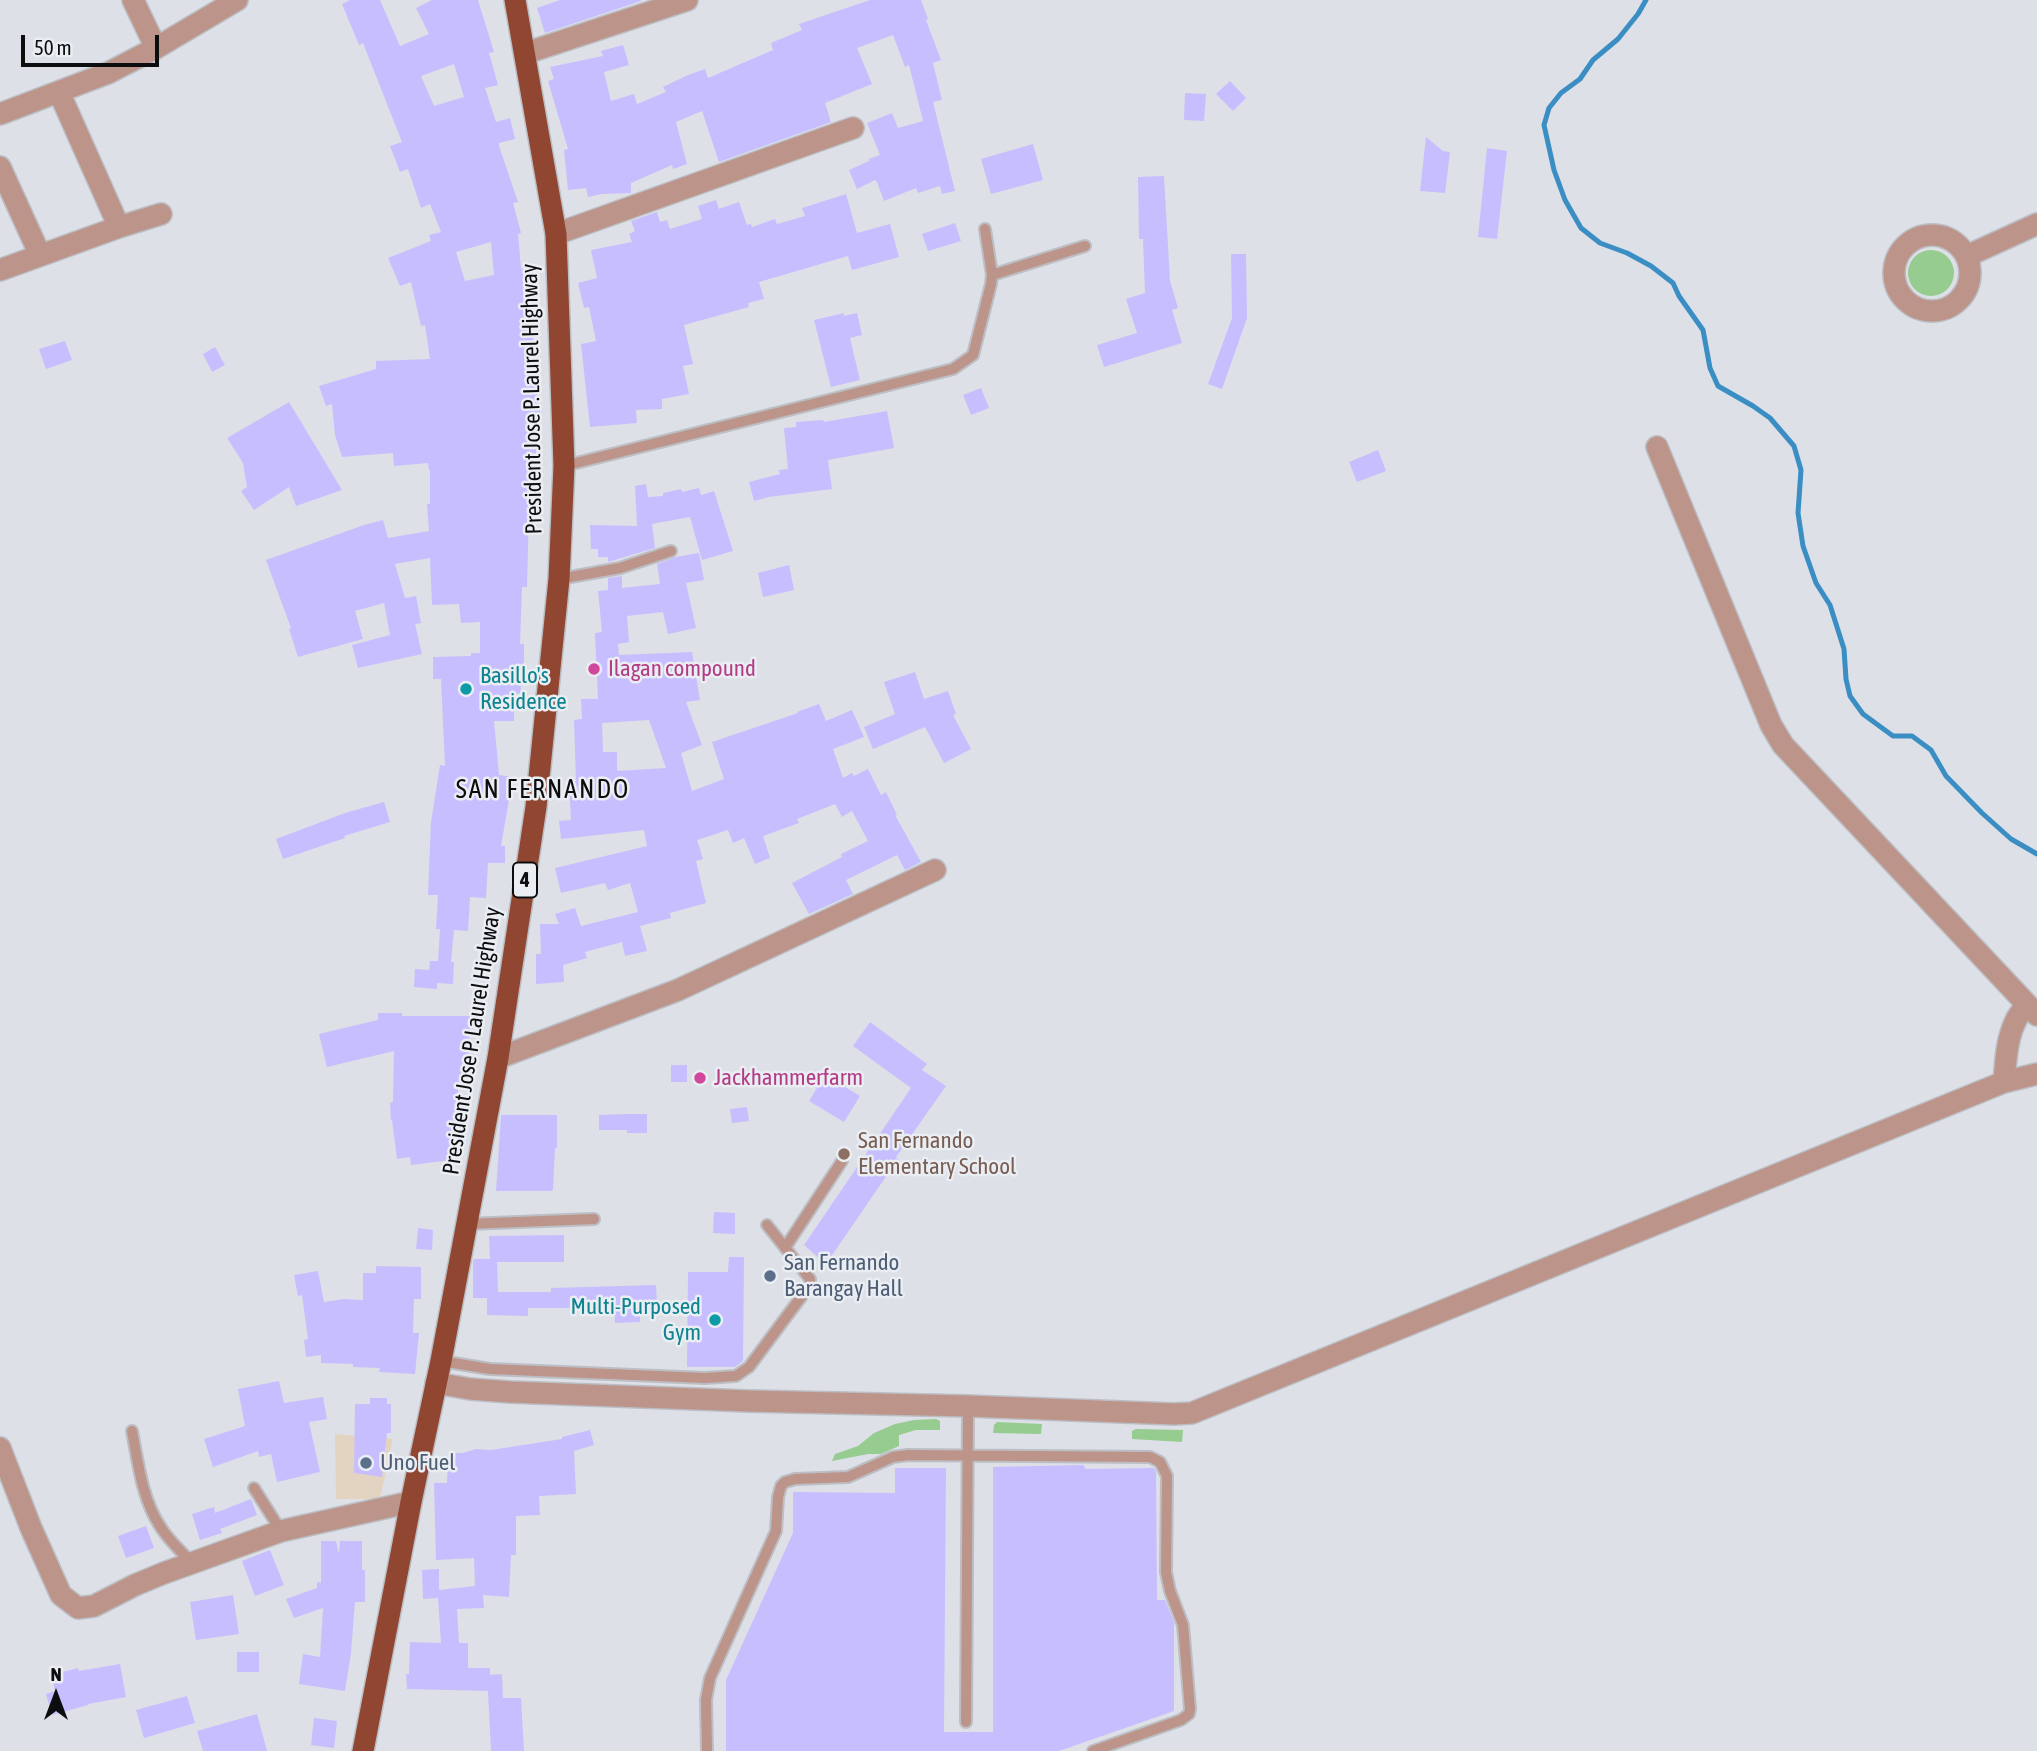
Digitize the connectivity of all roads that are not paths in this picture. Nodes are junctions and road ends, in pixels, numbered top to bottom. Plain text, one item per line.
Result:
1 (133, 0) edge
2 (237, 0) edge
3 (514, 0) edge
4 (687, 0) edge
5 (156, 48) junction
6 (526, 53) junction
7 (59, 92) junction
8 (0, 114) edge
9 (853, 128) dead end
10 (0, 167) edge
11 (162, 214) dead end
12 (2037, 224) edge
13 (119, 227) junction
14 (985, 229) dead end
15 (556, 234) junction
16 (1085, 246) dead end
17 (40, 255) junction
18 (1967, 256) dead end
19 (0, 270) edge
20 (992, 275) junction
21 (1657, 447) dead end
22 (564, 466) junction
23 (671, 551) dead end
24 (559, 579) junction
25 (935, 870) dead end
26 (2032, 1010) edge
27 (498, 1058) junction
28 (2037, 1074) edge
29 (2004, 1082) junction
30 (842, 1161) dead end
31 (594, 1219) dead end
32 (467, 1224) junction
33 (767, 1225) dead end
34 (785, 1248) junction
35 (441, 1362) junction
36 (436, 1383) junction
37 (968, 1406) junction
38 (132, 1431) dead end
39 (0, 1448) edge
40 (968, 1455) junction
41 (254, 1488) dead end
42 (411, 1502) junction
43 (281, 1531) junction
44 (192, 1564) junction
45 (966, 1722) dead end
46 (363, 1751) edge
47 (706, 1751) edge
48 (1093, 1751) edge

1 - 5 street
2 - 5 street
3 - 6 highway, President Jose P. Laurel Highway / 4
4 - 6 street
5 - 7 street
6 - 15 highway, President Jose P. Laurel Highway / 4
7 - 8 street
7 - 13 street
9 - 15 street
10 - 17 street
11 - 13 street
12 - 18 street
13 - 17 street
14 - 20 lane
15 - 22 highway, President Jose P. Laurel Highway / 4
16 - 20 lane
17 - 19 street
20 - 22 lane
21 - 26 street
22 - 24 highway, President Jose P. Laurel Highway / 4
23 - 24 lane
24 - 27 highway, President Jose P. Laurel Highway / 4
25 - 27 street
26 - 29 street
27 - 32 highway, President Jose P. Laurel Highway / 4
28 - 29 street
29 - 37 street
30 - 34 lane
31 - 32 lane
32 - 35 highway, President Jose P. Laurel Highway / 4
33 - 34 lane
34 - 35 lane
35 - 36 highway, President Jose P. Laurel Highway / 4
36 - 37 street
36 - 42 highway, President Jose P. Laurel Highway / 4
37 - 40 lane
38 - 44 lane
39 - 44 street
40 - 45 lane
40 - 47 lane
40 - 48 lane
41 - 43 lane
42 - 43 street
42 - 46 highway, President Jose P. Laurel Highway / 4
43 - 44 street

